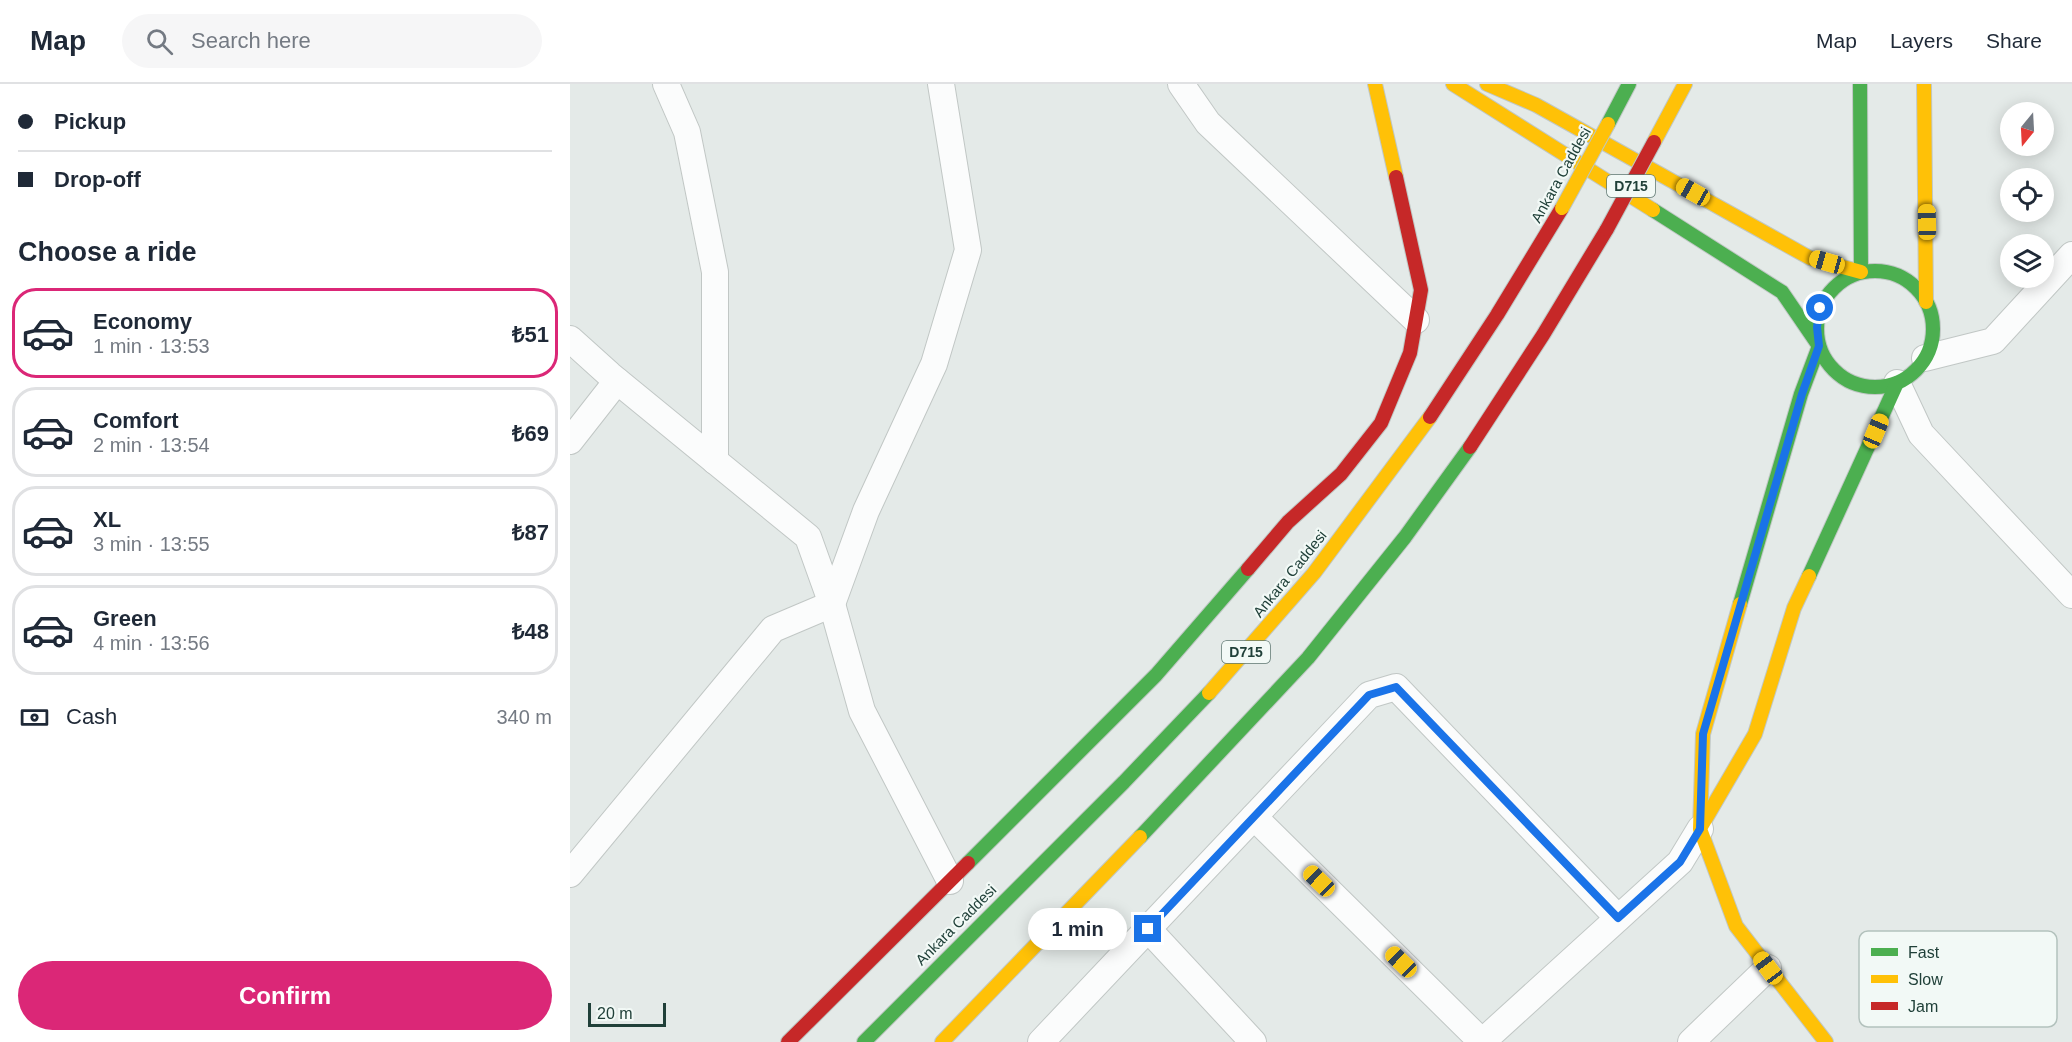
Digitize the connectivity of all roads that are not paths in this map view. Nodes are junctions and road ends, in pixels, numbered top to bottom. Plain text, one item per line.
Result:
1 (666, 84) edge
2 (941, 84) edge
3 (1181, 84) edge
4 (1375, 84) edge
5 (1453, 84) edge
6 (1487, 84) edge
7 (1629, 84) edge
8 (1685, 84) edge
9 (1860, 84) edge
10 (1924, 84) edge
11 (2072, 255) edge
12 (1861, 272) junction
13 (1926, 302) junction
14 (1416, 320) junction
15 (570, 339) edge
16 (1819, 346) junction
17 (1925, 358) junction
18 (617, 381) junction
19 (1897, 383) junction
20 (570, 441) edge
21 (715, 461) junction
22 (2072, 595) edge
23 (832, 604) junction
24 (1254, 817) junction
25 (1700, 829) junction
26 (570, 874) edge
27 (950, 881) junction
28 (1618, 918) junction
29 (1148, 929) junction
30 (1768, 968) junction
31 (788, 1042) edge
32 (864, 1042) edge
33 (942, 1042) edge
34 (1041, 1042) edge
35 (1253, 1042) edge
36 (1482, 1042) edge
37 (1691, 1042) edge
38 (1826, 1042) edge

1 - 21 street
2 - 23 street
3 - 14 street
4 - 14 main road
5 - 16 main road
6 - 12 main road
7 - 32 main road, Ankara Caddesi / D715, bridge
8 - 33 main road, D715, bridge
9 - 12 main road
10 - 13 main road
11 - 17 street
12 - 13 main road
12 - 16 main road
13 - 17 main road
14 - 27 main road
15 - 18 street
16 - 19 main road
16 - 25 main road
17 - 19 main road
18 - 20 street
18 - 21 street
19 - 22 street
19 - 25 main road
21 - 23 street
23 - 26 street
23 - 27 street
24 - 28 street
24 - 29 street
24 - 36 street
25 - 28 street
25 - 30 main road
27 - 31 main road
28 - 36 street
29 - 34 street
29 - 35 street
30 - 37 street
30 - 38 main road

